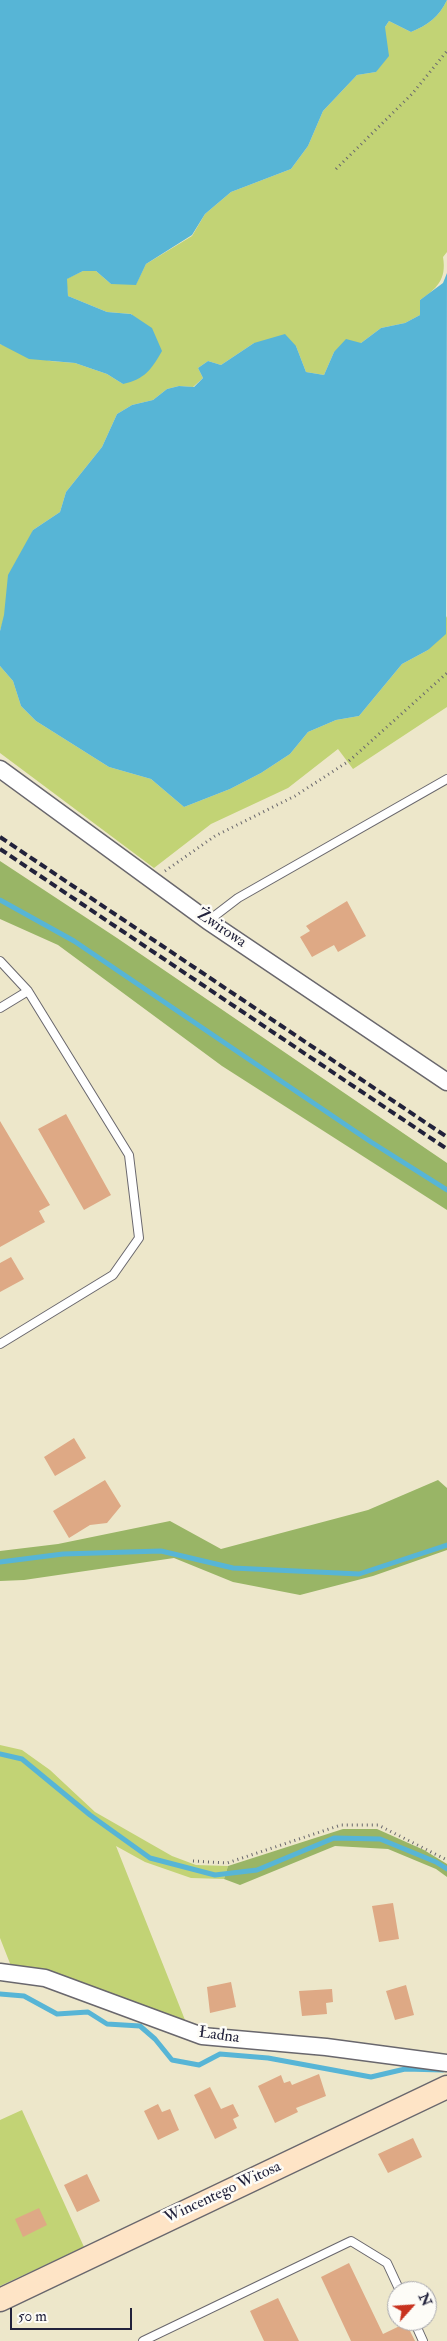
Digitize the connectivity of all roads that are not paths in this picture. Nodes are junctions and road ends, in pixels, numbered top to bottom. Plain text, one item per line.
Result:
1 (0, 768) edge
2 (447, 779) edge
3 (208, 921) junction
4 (0, 961) edge
5 (28, 991) junction
6 (0, 1008) edge
7 (447, 1082) edge
8 (0, 1344) edge
9 (0, 1972) edge
10 (447, 2063) edge
11 (445, 2092) edge
12 (395, 2281) edge
13 (0, 2300) edge
14 (143, 2341) edge

1 - 3 street, Żwirowa
2 - 3 lane
3 - 7 street, Żwirowa
4 - 5 lane
5 - 6 lane
5 - 8 lane
9 - 10 street, Ładna
11 - 13 street, Wincentego Witosa
12 - 14 lane

